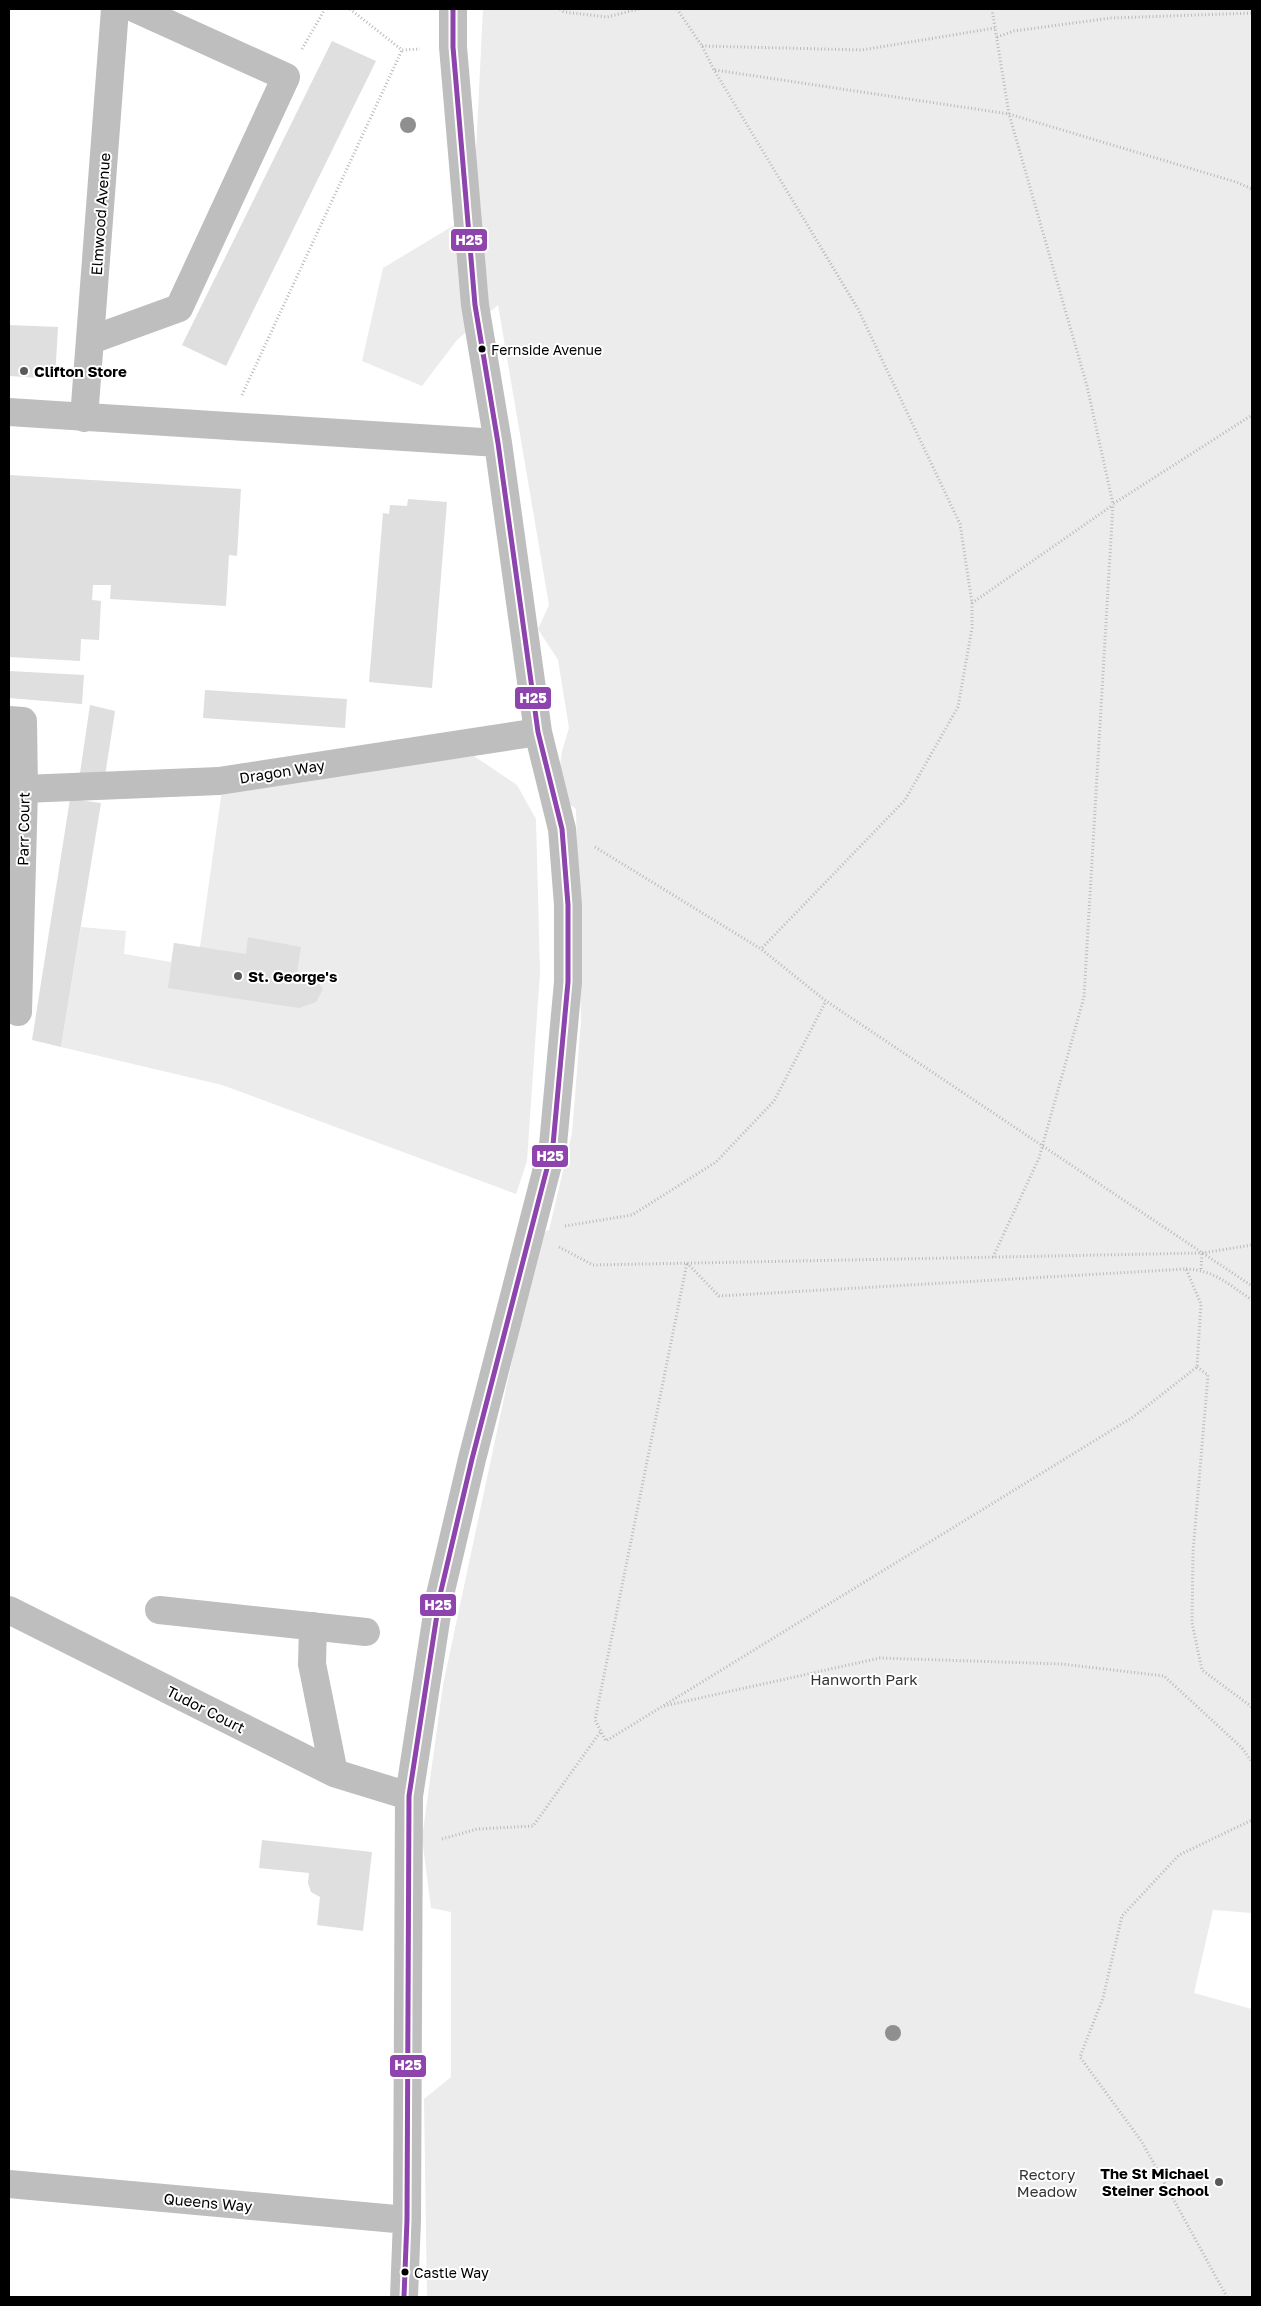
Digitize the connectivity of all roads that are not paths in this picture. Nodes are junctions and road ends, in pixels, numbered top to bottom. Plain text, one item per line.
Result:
1 (115, 9) edge
2 (136, 9) edge
3 (453, 9) edge
4 (91, 340) junction
5 (9, 412) edge
6 (84, 418) junction
7 (498, 443) junction
8 (9, 720) edge
9 (538, 732) junction
10 (24, 789) junction
11 (18, 1012) dead end
12 (9, 1610) edge
13 (160, 1610) dead end
14 (313, 1626) junction
15 (366, 1632) dead end
16 (334, 1774) junction
17 (409, 1796) junction
18 (9, 2184) edge
19 (407, 2220) junction
20 (404, 2297) edge

1 - 4 street, Elmwood Avenue
2 - 4 street
3 - 7 street
4 - 6 street, Elmwood Avenue
5 - 6 street
6 - 7 street
7 - 9 street
8 - 10 street, Parr Court
9 - 10 street, Dragon Way
9 - 17 street
10 - 11 street, Parr Court
12 - 16 street, Tudor Court
13 - 14 street
14 - 15 street
14 - 16 street
16 - 17 street, Tudor Court
17 - 19 street
18 - 19 street, Queens Way
19 - 20 street

